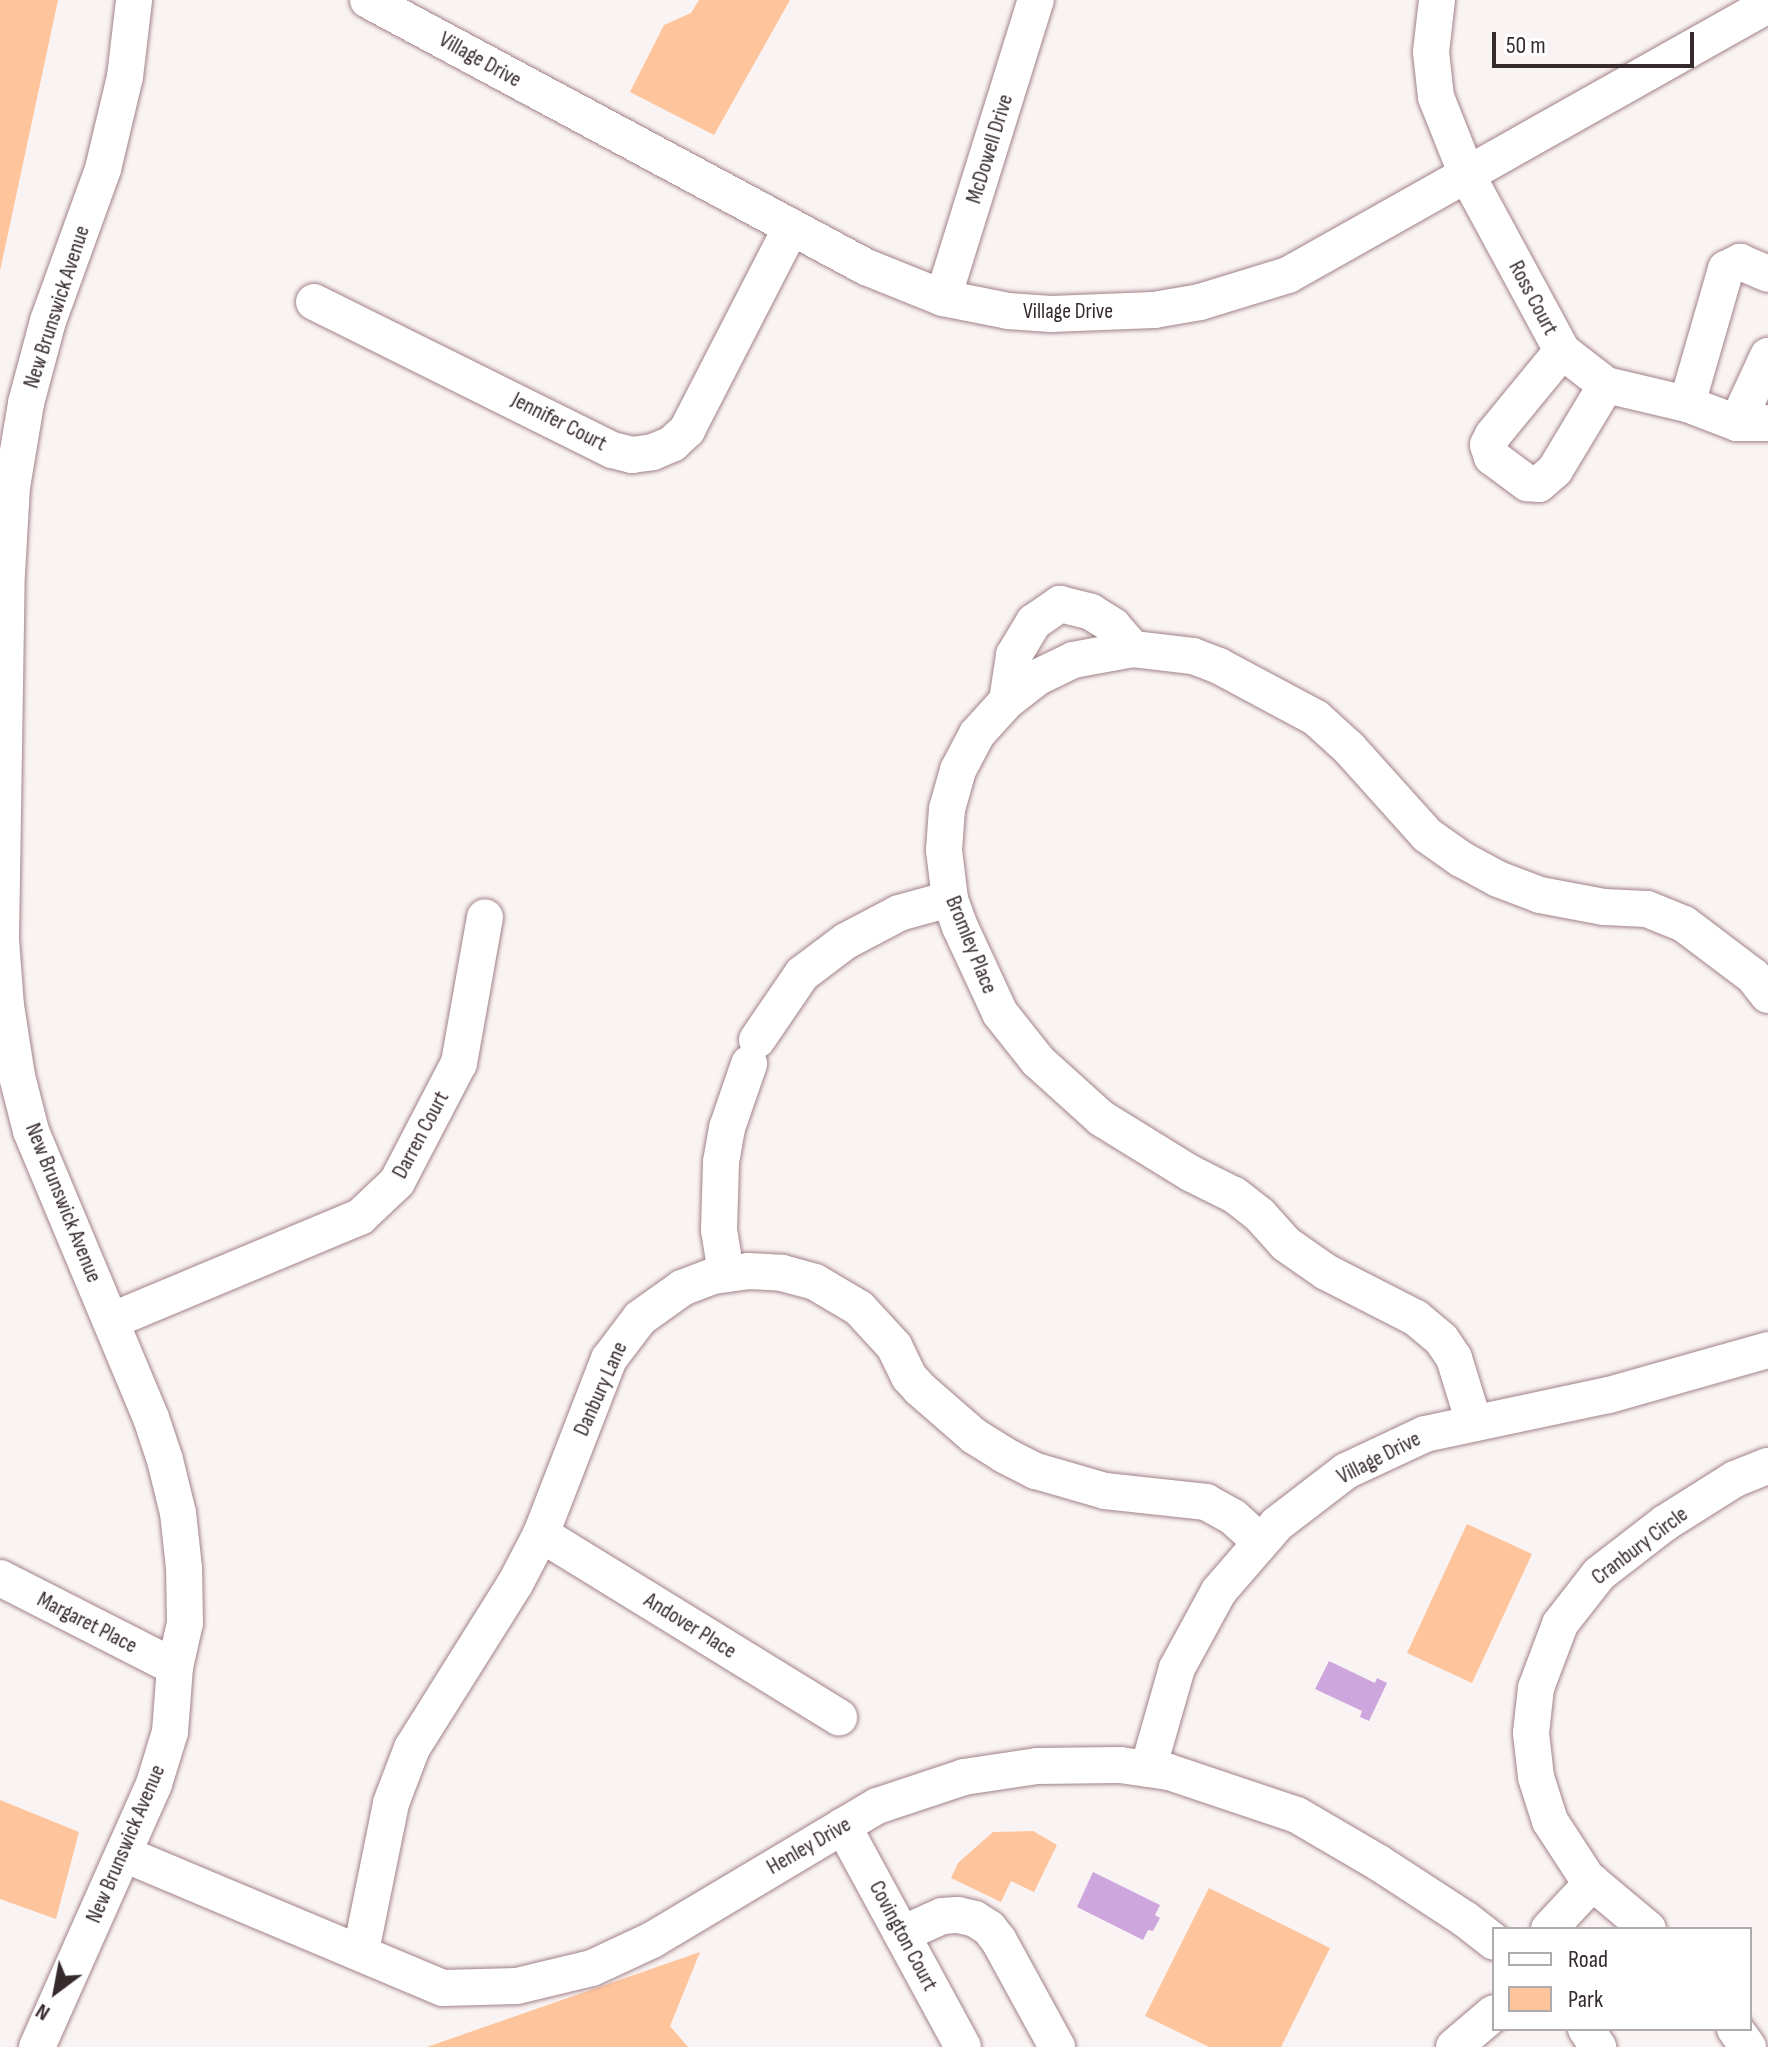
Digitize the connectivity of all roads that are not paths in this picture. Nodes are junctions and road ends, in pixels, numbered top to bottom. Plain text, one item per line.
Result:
1 (134, 0) edge
2 (368, 0) edge
3 (1036, 0) edge
4 (1437, 0) edge
5 (1768, 5) edge
6 (1467, 175) junction
7 (790, 230) junction
8 (1768, 274) edge
9 (943, 298) junction
10 (314, 302) dead end
11 (1562, 351) junction
12 (1768, 356) edge
13 (1606, 385) junction
14 (1687, 404) junction
15 (1752, 423) edge
16 (1133, 649) junction
17 (1007, 701) junction
18 (950, 899) junction
19 (485, 917) dead end
20 (1768, 995) edge
21 (726, 1273) junction
22 (111, 1321) junction
23 (1768, 1350) edge
24 (1474, 1423) junction
25 (1768, 1466) edge
26 (541, 1534) junction
27 (1260, 1541) junction
28 (0, 1578) edge
29 (175, 1667) junction
30 (839, 1717) dead end
31 (1148, 1769) junction
32 (843, 1826) junction
33 (124, 1854) junction
34 (1593, 1882) junction
35 (1551, 1927) edge
36 (1646, 1927) edge
37 (902, 1934) junction
38 (1492, 1940) edge
39 (361, 1951) junction
40 (1492, 2015) edge
41 (37, 2047) edge
42 (963, 2047) edge
43 (1057, 2047) edge
44 (1454, 2047) edge

1 - 22 street, New Brunswick Avenue
2 - 7 street, Village Drive
3 - 9 street, McDowell Drive
4 - 6 street
5 - 6 street, Village Drive
6 - 9 street, Village Drive
6 - 11 street, Ross Court
7 - 9 street, Village Drive
7 - 10 street, Jennifer Court
8 - 14 street
11 - 13 street, Ross Court
11 - 13 street
12 - 15 street
13 - 14 street, Ross Court
14 - 15 street, Ross Court
16 - 17 street, Bromley Place
16 - 17 street
16 - 20 street, Bromley Place
17 - 18 street, Bromley Place
18 - 21 street
18 - 24 street, Bromley Place
19 - 22 street, Darren Court
21 - 26 street, Danbury Lane
21 - 27 street, Danbury Lane
22 - 29 street, New Brunswick Avenue
23 - 24 street, Village Drive
24 - 27 street, Village Drive
25 - 34 street, Cranbury Circle
26 - 30 street, Andover Place
26 - 39 street, Danbury Lane
27 - 31 street, Village Drive
28 - 29 street, Margaret Place
29 - 33 street, New Brunswick Avenue
31 - 32 street, Henley Drive
31 - 38 street, Henley Drive
32 - 37 street, Covington Court
32 - 39 street, Henley Drive
33 - 39 street, Henley Drive
33 - 41 street, New Brunswick Avenue
34 - 35 street
34 - 36 street, Cranbury Circle
37 - 42 street, Covington Court
37 - 43 street
40 - 44 street

